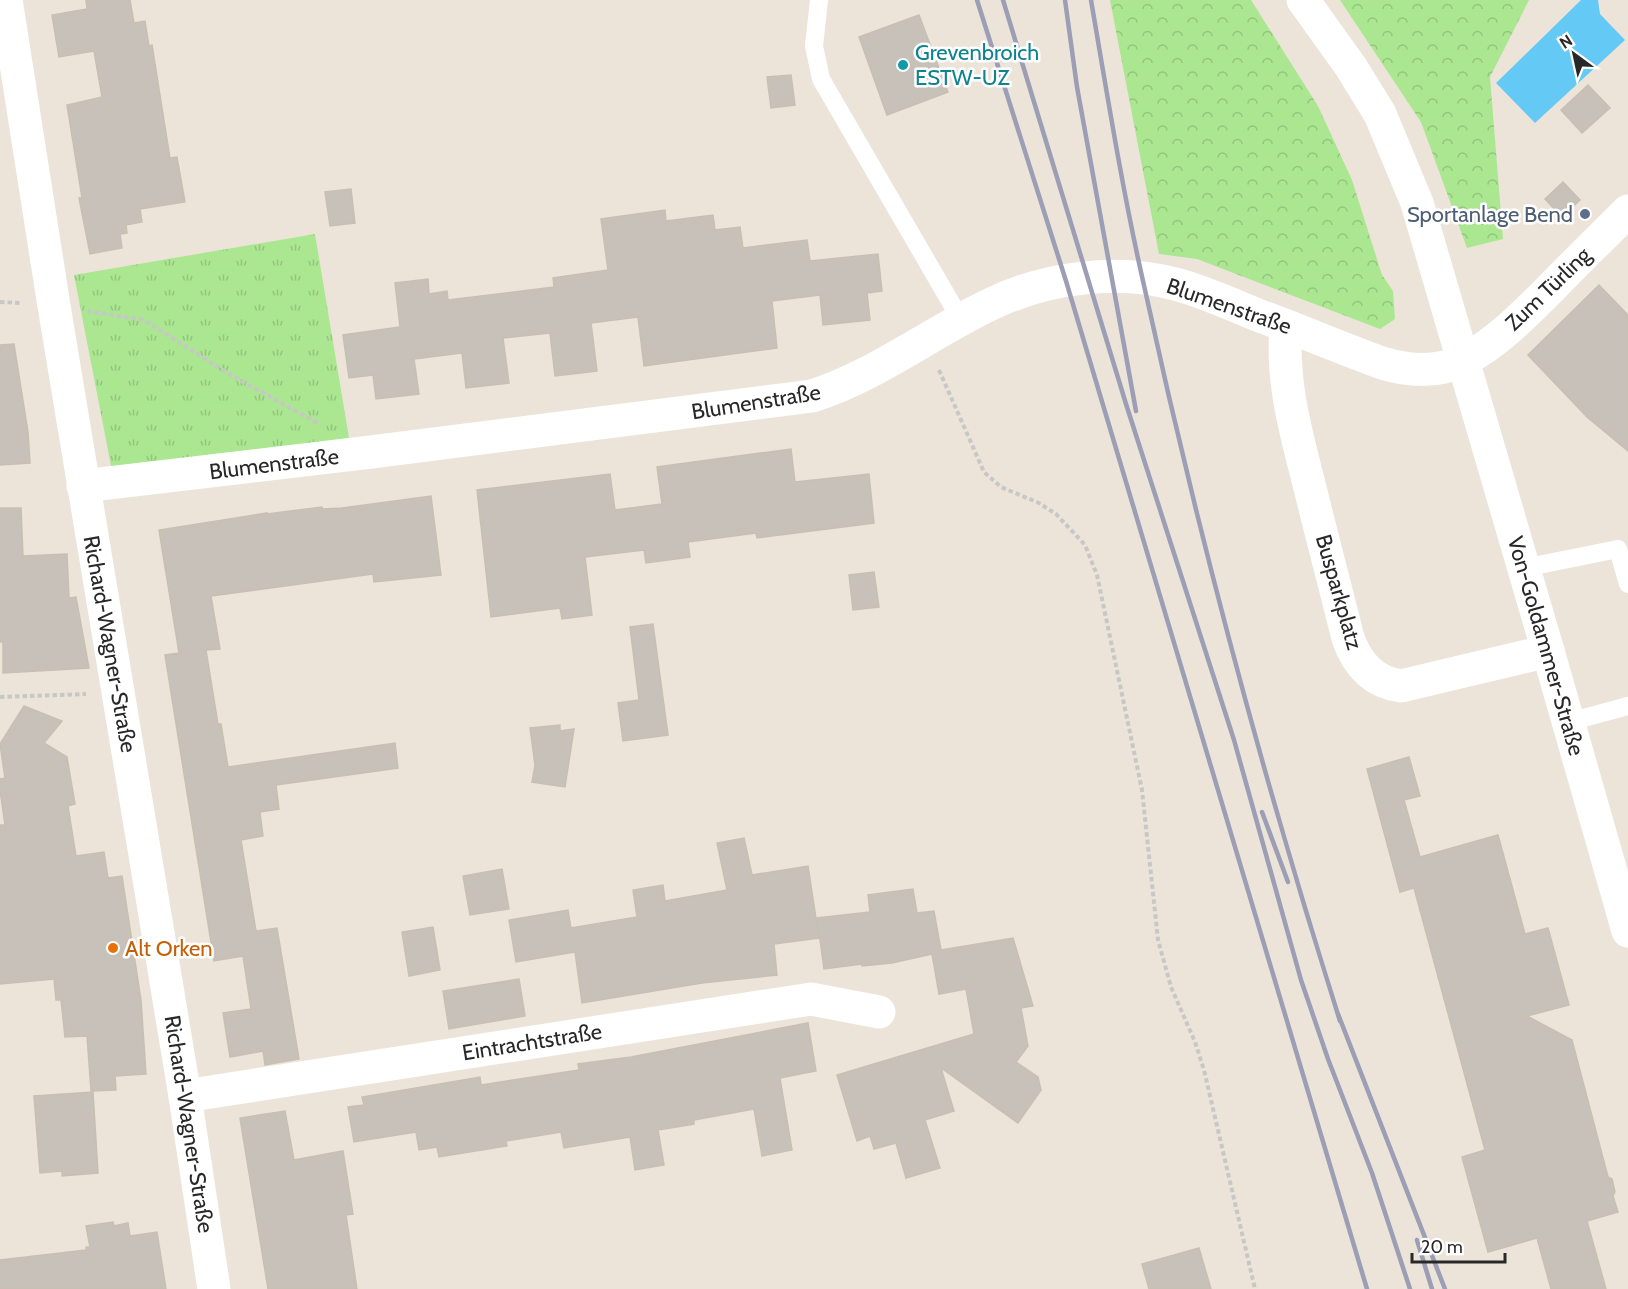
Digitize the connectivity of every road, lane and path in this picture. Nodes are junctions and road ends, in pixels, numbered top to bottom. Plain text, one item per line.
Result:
1 (6, 0) edge
2 (819, 0) edge
3 (1303, 0) edge
4 (1628, 211) edge
5 (54, 306) junction
6 (961, 320) junction
7 (1286, 326) junction
8 (925, 339) junction
9 (1462, 361) junction
10 (371, 452) junction
11 (84, 486) junction
12 (1524, 568) junction
13 (1628, 584) edge
14 (1548, 651) junction
15 (119, 692) junction
16 (0, 697) edge
17 (1628, 706) edge
18 (1569, 722) junction
19 (1619, 865) edge
20 (1628, 931) edge
21 (879, 1012) dead end
22 (185, 1096) junction
23 (214, 1289) edge
24 (1255, 1289) edge

1 - 5 street, Richard-Wagner-Straße
2 - 6 lane
3 - 9 street, Von-Goldammer-Straße
4 - 9 street, Zum Türling
5 - 10 path
5 - 11 street, Richard-Wagner-Straße
6 - 7 street, Blumenstraße
6 - 8 street, Blumenstraße
7 - 9 street, Blumenstraße
7 - 14 street, Busparkplatz
8 - 10 street, Blumenstraße
8 - 24 path
9 - 12 street, Von-Goldammer-Straße
10 - 11 street, Blumenstraße
11 - 15 street, Richard-Wagner-Straße
12 - 13 lane
12 - 14 street, Von-Goldammer-Straße
14 - 18 street, Von-Goldammer-Straße
15 - 16 path
15 - 22 street, Richard-Wagner-Straße
17 - 18 lane
18 - 19 street, Von-Goldammer-Straße
19 - 20 street, Von-Goldammer-Straße
21 - 22 street, Eintrachtstraße
22 - 23 street, Richard-Wagner-Straße

